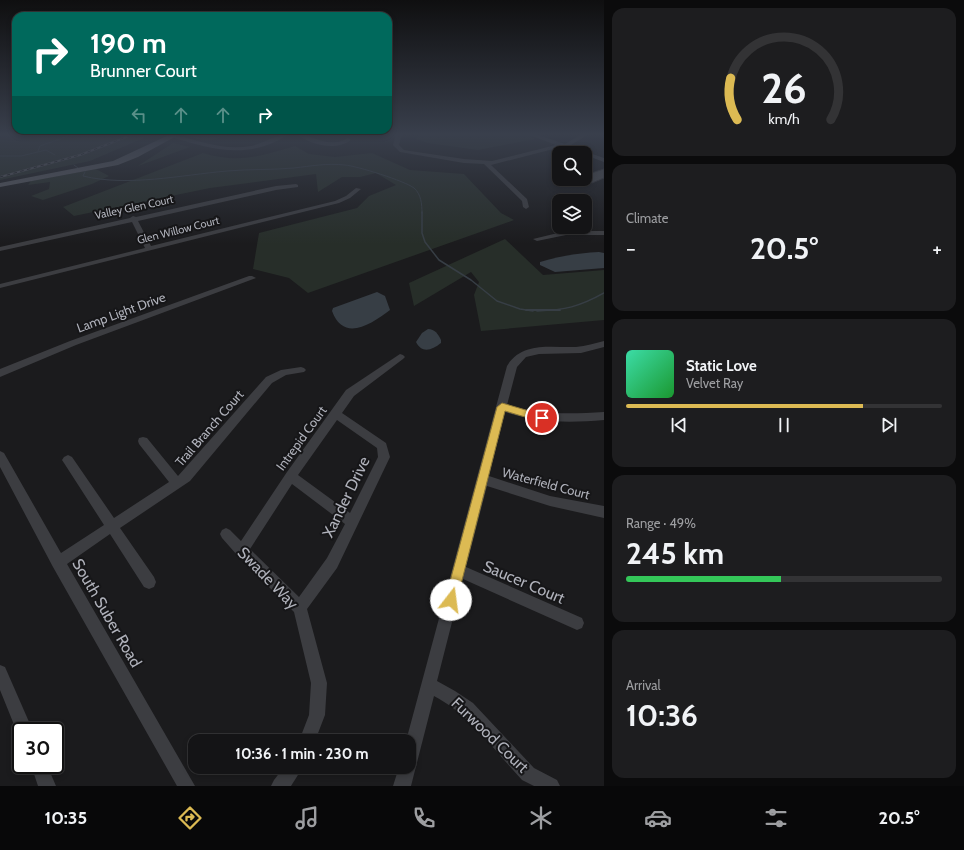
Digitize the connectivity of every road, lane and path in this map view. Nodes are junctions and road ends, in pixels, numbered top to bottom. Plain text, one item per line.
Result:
1 (75, 171) edge
2 (494, 171) edge
3 (0, 185) edge
4 (296, 186) dead end
5 (358, 190) dead end
6 (526, 207) dead end
7 (134, 218) junction
8 (604, 233) edge
9 (536, 239) dead end
10 (0, 249) edge
11 (149, 249) junction
12 (252, 278) dead end
13 (0, 286) edge
14 (604, 344) edge
15 (400, 357) dead end
16 (301, 370) dead end
17 (0, 373) edge
18 (502, 407) junction
19 (336, 414) junction
20 (604, 416) edge
21 (143, 441) dead end
22 (0, 456) edge
23 (68, 460) dead end
24 (291, 476) junction
25 (482, 479) junction
26 (177, 484) junction
27 (604, 512) edge
28 (353, 523) junction
29 (113, 526) junction
30 (226, 534) dead end
31 (242, 551) junction
32 (58, 562) junction
33 (459, 572) junction
34 (149, 582) dead end
35 (300, 608) junction
36 (577, 623) dead end
37 (0, 672) edge
38 (429, 684) junction
39 (20, 722) edge
40 (310, 734) edge
41 (416, 734) edge
42 (42, 774) edge
43 (289, 774) edge
44 (405, 774) edge
45 (47, 786) edge
46 (186, 786) edge
47 (280, 786) edge
48 (402, 786) edge
49 (551, 786) edge

1 - 3 main road
2 - 6 street
4 - 7 street, Valley Glen Court
5 - 11 street, Glen Willow Court
7 - 10 street, Valley Glen Court
7 - 11 street
8 - 9 street
11 - 13 street, Glen Willow Court
12 - 17 street, Lamp Light Drive
14 - 18 street
15 - 19 street, Intrepid Court
16 - 26 street, Trail Branch Court
18 - 20 street
18 - 25 street
19 - 24 street, Intrepid Court
19 - 28 street, Xander Drive
21 - 26 street
22 - 32 street, South Suber Road
23 - 29 street
24 - 28 street
24 - 31 street, Intrepid Court
25 - 27 street, Waterfield Court
25 - 33 street
26 - 29 street, Trail Branch Court
28 - 35 street, Xander Drive
29 - 32 street, Trail Branch Court
29 - 34 street
30 - 31 street, Swade Way
31 - 35 street, Swade Way
32 - 46 street, South Suber Road
33 - 36 street, Saucer Court
33 - 38 street
35 - 40 street, Swade Way
37 - 39 street
38 - 41 street
38 - 49 street, Furwood Court
42 - 45 street
43 - 47 street
44 - 48 street

